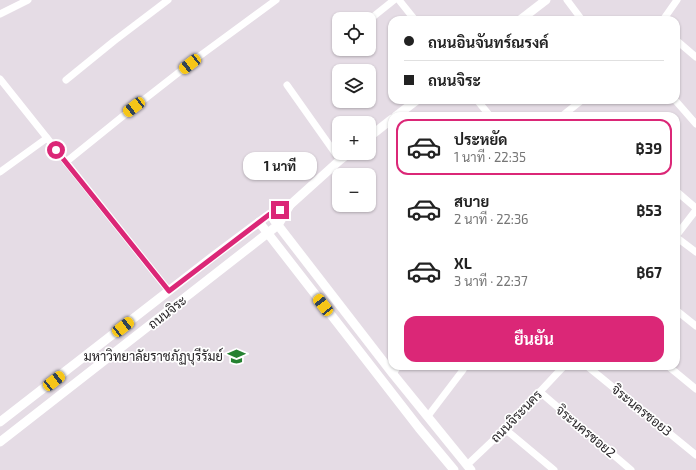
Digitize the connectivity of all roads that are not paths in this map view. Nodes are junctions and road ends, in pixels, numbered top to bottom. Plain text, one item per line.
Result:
1 (28, 0) edge
2 (168, 0) edge
3 (276, 0) edge
4 (394, 0) edge
5 (399, 0) edge
6 (546, 0) edge
7 (567, 0) edge
8 (676, 0) edge
9 (0, 14) edge
10 (376, 14) edge
11 (412, 16) edge
12 (525, 16) edge
13 (579, 16) edge
14 (666, 16) edge
15 (680, 43) edge
16 (696, 57) edge
17 (0, 79) edge
18 (66, 80) dead end
19 (286, 85) dead end
20 (412, 104) edge
21 (577, 104) edge
22 (678, 104) edge
23 (401, 112) edge
24 (567, 112) edge
25 (388, 122) edge
26 (696, 124) edge
27 (376, 132) edge
28 (47, 138) junction
29 (332, 149) edge
30 (340, 160) edge
31 (66, 162) junction
32 (0, 172) edge
33 (680, 194) edge
34 (290, 205) junction
35 (696, 209) edge
36 (270, 214) junction
37 (259, 222) junction
38 (278, 225) junction
39 (680, 231) edge
40 (268, 234) junction
41 (680, 239) edge
42 (696, 252) edge
43 (169, 291) junction
44 (680, 313) edge
45 (696, 326) edge
46 (388, 360) edge
47 (396, 370) edge
48 (463, 370) dead end
49 (560, 370) edge
50 (592, 370) edge
51 (673, 370) edge
52 (696, 389) edge
53 (540, 392) junction
54 (428, 416) junction
55 (0, 422) edge
56 (505, 429) junction
57 (0, 442) edge
58 (696, 455) edge
59 (469, 468) edge
60 (454, 470) edge
61 (554, 470) edge
62 (631, 470) edge

1 - 9 street
2 - 18 street
3 - 31 street
4 - 10 street
5 - 11 street
6 - 12 main road
7 - 13 street
8 - 14 street
15 - 16 street
17 - 28 street
19 - 29 street
20 - 23 main road
21 - 24 street
22 - 26 street
25 - 27 main road
28 - 31 street
28 - 32 street
30 - 34 main road, ถนนจิระ
31 - 43 street
33 - 35 street
34 - 36 main road, ถนนจิระ
34 - 38 main road, ถนนจิระ
35 - 39 street
36 - 37 main road, ถนนจิระ
36 - 38 main road
37 - 40 main road
37 - 43 main road, ถนนจิระ
38 - 40 main road, ถนนจิระ
38 - 46 main road
40 - 57 main road, ถนนจิระ
40 - 60 main road
41 - 42 street
43 - 55 main road, ถนนจิระ
44 - 45 street
47 - 54 main road
48 - 54 street
49 - 53 street, ถนนจิระนคร
50 - 58 street, จิระนครซอย3
51 - 52 street
53 - 56 street, ถนนจิระนคร
53 - 62 street, จิระนครซอย2
54 - 59 main road
56 - 59 street, ถนนจิระนคร
56 - 61 street

